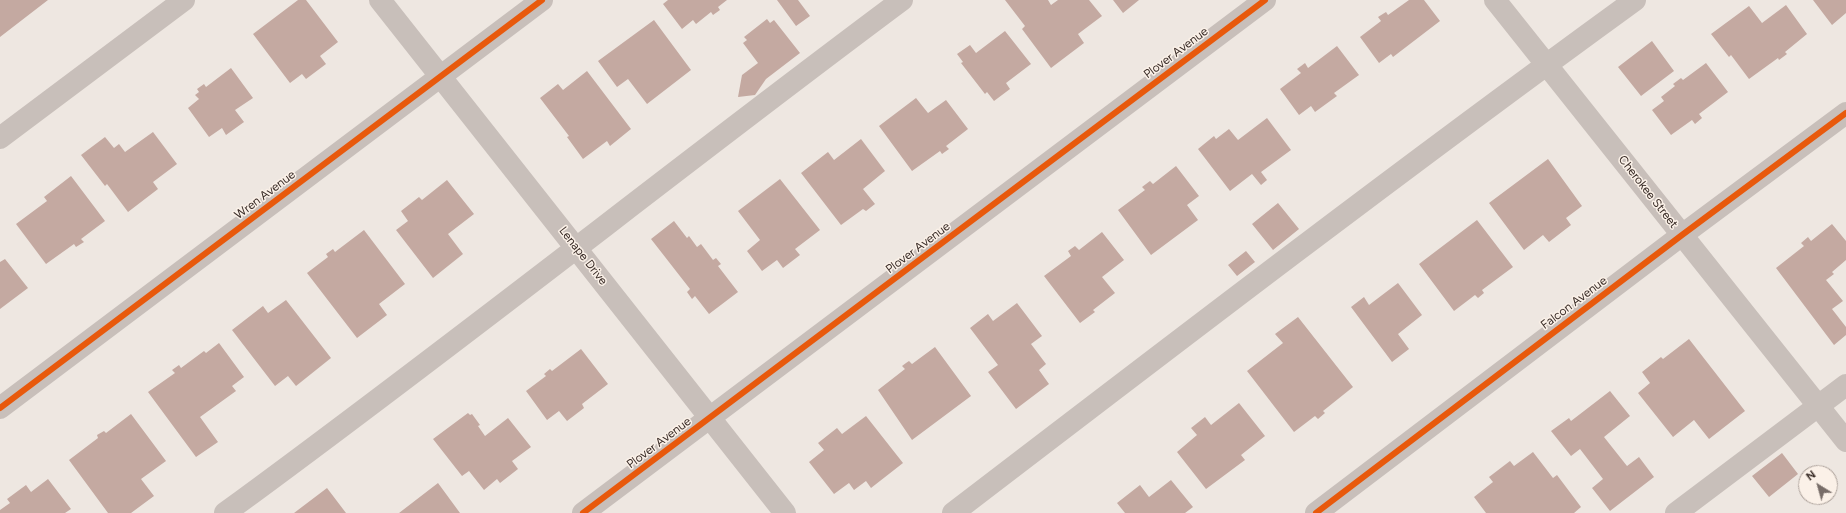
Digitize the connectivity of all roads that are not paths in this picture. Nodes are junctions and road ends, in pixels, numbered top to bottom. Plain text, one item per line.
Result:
1 (184, 0) edge
2 (380, 0) edge
3 (542, 0) edge
4 (902, 0) edge
5 (1265, 0) edge
6 (1496, 0) edge
7 (1635, 0) edge
8 (1546, 64) junction
9 (441, 76) junction
10 (1846, 113) edge
11 (0, 138) edge
12 (1682, 235) junction
13 (576, 248) junction
14 (1846, 385) edge
15 (1818, 406) junction
16 (0, 408) edge
17 (710, 418) junction
18 (1846, 441) edge
19 (225, 513) edge
20 (583, 513) edge
21 (785, 513) edge
22 (953, 513) edge
23 (1316, 513) edge
24 (1676, 513) edge

1 - 11 street
2 - 9 street, Lenape Drive
3 - 9 street, Wren Avenue
4 - 13 street
5 - 17 street, Plover Avenue
6 - 8 street, Cherokee Street
7 - 8 street
8 - 12 street, Cherokee Street
8 - 22 street
9 - 13 street, Lenape Drive
9 - 16 street, Wren Avenue
10 - 12 street, Falcon Avenue
12 - 15 street, Cherokee Street
12 - 23 street, Falcon Avenue
13 - 17 street, Lenape Drive
13 - 19 street
14 - 15 street
15 - 18 street, Cherokee Street
15 - 24 street
17 - 20 street, Plover Avenue
17 - 21 street, Lenape Drive

